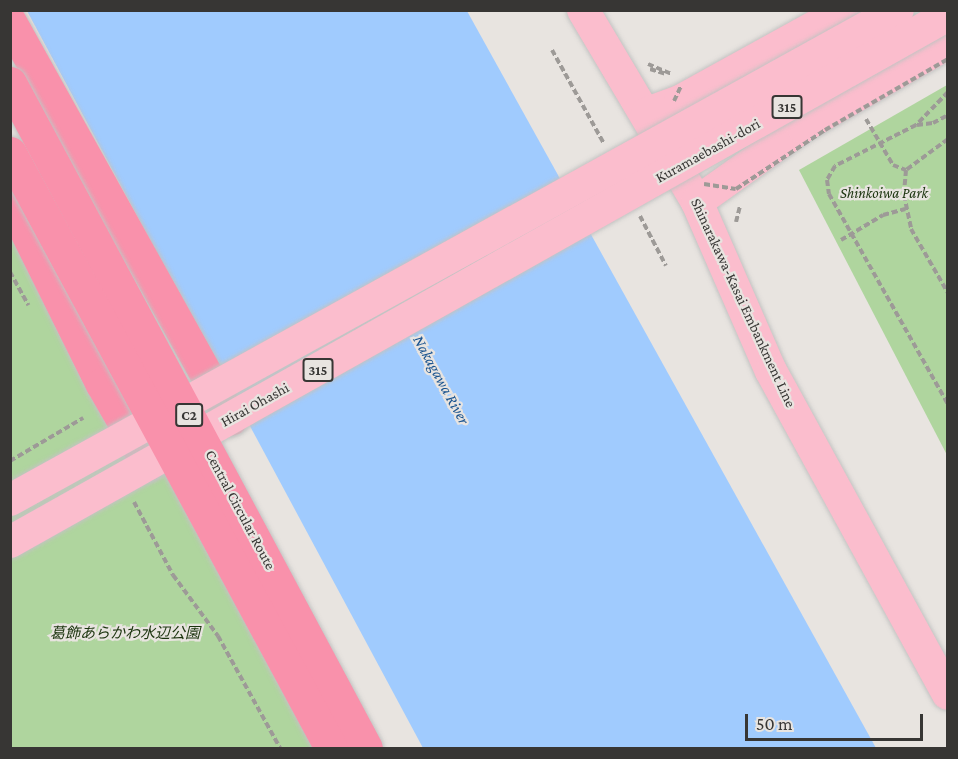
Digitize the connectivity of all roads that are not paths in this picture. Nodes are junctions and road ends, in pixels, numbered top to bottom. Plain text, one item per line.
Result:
1 (583, 10) edge
2 (845, 10) edge
3 (898, 10) edge
4 (948, 15) edge
5 (10, 22) edge
6 (948, 43) edge
7 (10, 83) edge
8 (660, 109) junction
9 (10, 153) edge
10 (694, 192) junction
11 (10, 199) edge
12 (637, 203) joint
13 (214, 389) junction
14 (231, 419) junction
15 (130, 433) junction
16 (148, 464) junction
17 (10, 500) edge
18 (10, 542) edge
19 (948, 694) edge
20 (331, 748) edge
21 (366, 748) edge

1 - 8 main road, Shinarakawa-Kasai Embankment Line
2 - 8 main road
3 - 13 main road, Kuramaebashi-dori / 315, bridge
4 - 12 main road, Kuramaebashi-dori / 315, bridge
5 - 13 highway
6 - 10 main road
7 - 21 highway, Central Circular Route / C2, bridge
8 - 10 main road, Shinarakawa-Kasai Embankment Line
9 - 20 highway, C2, bridge
10 - 19 main road, Shinarakawa-Kasai Embankment Line
11 - 15 highway
12 - 14 main road, Hirai Ohashi / 315, bridge
13 - 14 highway
13 - 15 main road, 315, bridge
14 - 16 main road, Hirai Ohashi / 315, bridge
15 - 16 highway
15 - 17 main road, 315, bridge
16 - 18 main road, Hirai Ohashi / 315, bridge

